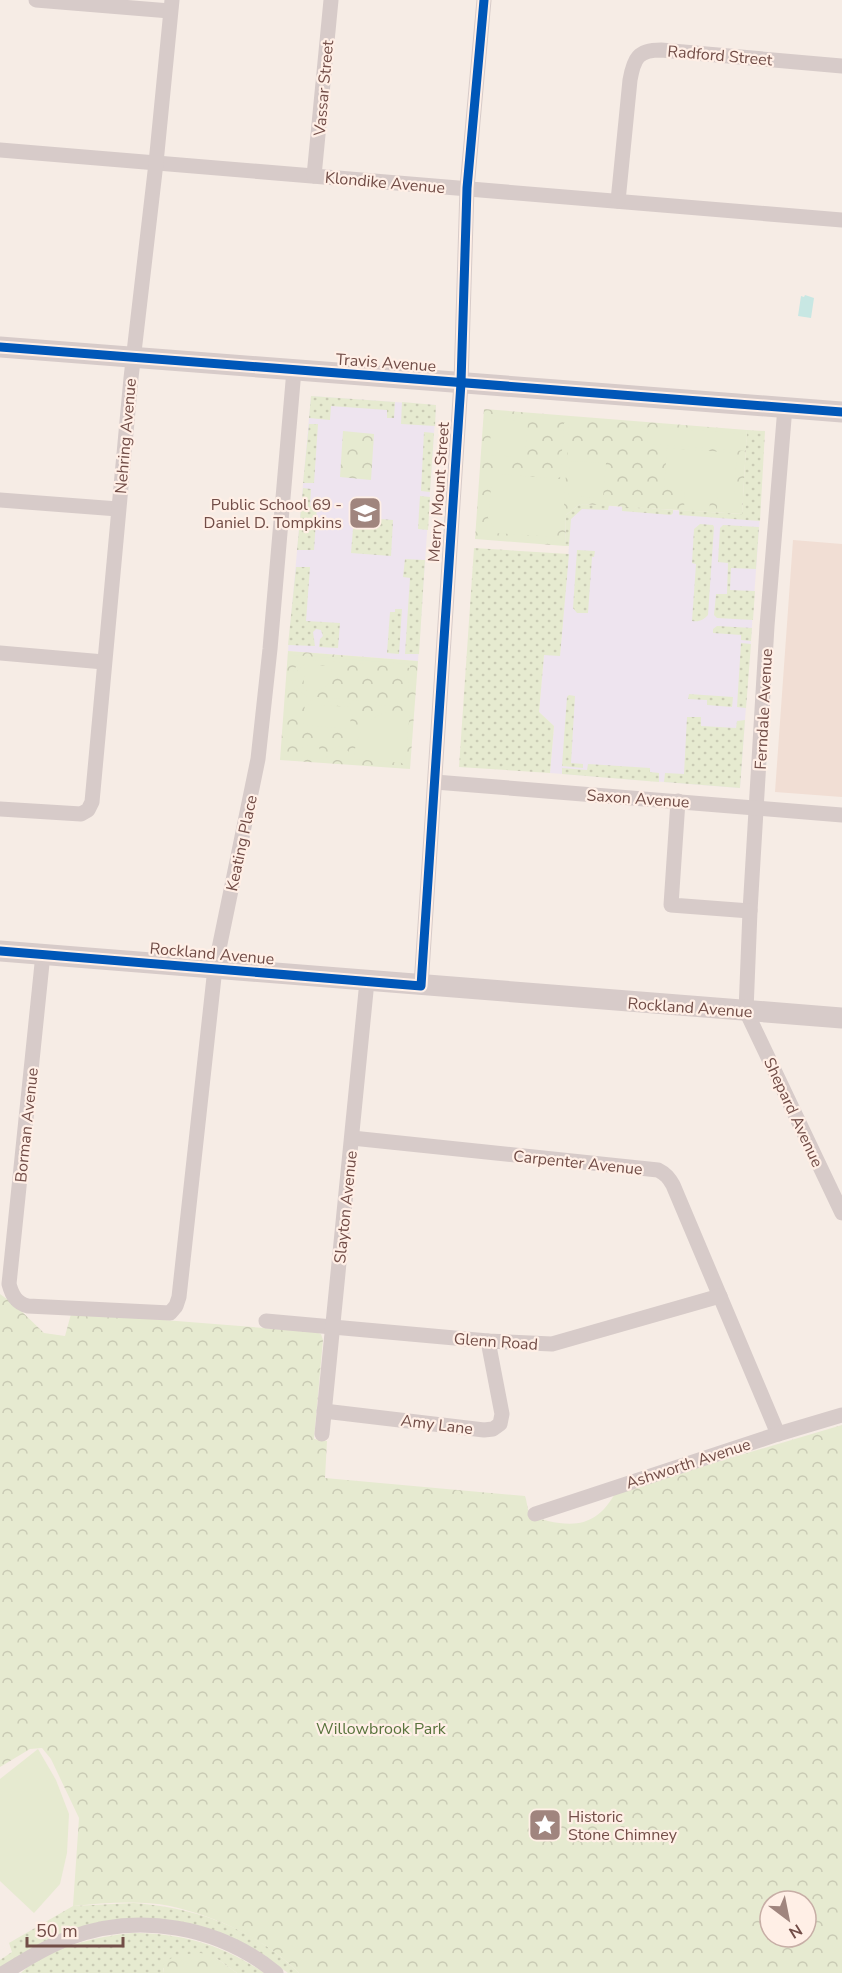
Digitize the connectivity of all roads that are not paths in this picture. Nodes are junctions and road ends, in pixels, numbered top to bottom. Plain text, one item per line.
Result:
1 (36, 0) edge
2 (331, 0) edge
3 (484, 0) edge
4 (171, 5) edge
5 (842, 66) edge
6 (0, 150) edge
7 (156, 163) junction
8 (314, 176) junction
9 (467, 188) junction
10 (618, 201) junction
11 (842, 220) edge
12 (0, 347) edge
13 (133, 357) junction
14 (294, 370) junction
15 (461, 383) junction
16 (785, 407) junction
17 (842, 412) edge
18 (0, 500) edge
19 (118, 509) junction
20 (0, 653) edge
21 (104, 662) junction
22 (435, 782) junction
23 (678, 801) junction
24 (758, 807) junction
25 (0, 809) edge
26 (842, 815) edge
27 (750, 911) junction
28 (0, 951) edge
29 (43, 954) junction
30 (215, 968) junction
31 (367, 981) junction
32 (421, 986) junction
33 (746, 1011) junction
34 (842, 1018) edge
35 (352, 1138) junction
36 (842, 1213) edge
37 (720, 1296) junction
38 (172, 1312) joint
39 (266, 1321) dead end
40 (333, 1325) junction
41 (488, 1341) junction
42 (324, 1411) junction
43 (842, 1415) edge
44 (322, 1434) dead end
45 (778, 1434) junction
46 (534, 1514) dead end
47 (4, 1973) edge
48 (276, 1973) edge

1 - 4 street
2 - 8 street, Vassar Street
3 - 9 street, Merry Mount Street
4 - 7 street, Nehring Avenue
5 - 10 street, Radford Street
6 - 7 street, Klondike Avenue
7 - 8 street, Klondike Avenue
7 - 13 street, Nehring Avenue
8 - 9 street, Klondike Avenue
9 - 10 street, Klondike Avenue
9 - 15 street, Merry Mount Street
10 - 11 street, Klondike Avenue
12 - 13 street, Travis Avenue
13 - 14 street, Travis Avenue
13 - 19 street, Nehring Avenue
14 - 15 street, Travis Avenue
14 - 30 street, Keating Place
15 - 16 street, Travis Avenue
15 - 22 street, Merry Mount Street
16 - 17 street, Travis Avenue
16 - 24 street, Ferndale Avenue
18 - 19 street
19 - 21 street, Nehring Avenue
20 - 21 street
21 - 25 street, Nehring Avenue
22 - 23 street, Saxon Avenue
22 - 32 street, Merry Mount Street
23 - 24 street, Saxon Avenue
23 - 27 street
24 - 26 street, Saxon Avenue
24 - 27 street, Ferndale Avenue
27 - 33 street, Ferndale Avenue
28 - 29 street, Rockland Avenue
29 - 30 street, Rockland Avenue
29 - 38 street, Borman Avenue
30 - 31 street, Rockland Avenue
30 - 38 street, Keating Place
31 - 32 street, Rockland Avenue
31 - 35 street, Slayton Avenue
32 - 33 street, Rockland Avenue
33 - 34 street, Rockland Avenue
33 - 36 street, Shepard Avenue
35 - 37 street, Carpenter Avenue
35 - 40 street, Slayton Avenue
37 - 41 street, Glenn Road
37 - 45 street, Carpenter Avenue
39 - 40 street, Glenn Road
40 - 41 street, Glenn Road
40 - 42 street, Slayton Avenue
41 - 42 street, Amy Lane
42 - 44 street, Slayton Avenue
43 - 45 street, Ashworth Avenue
45 - 46 street, Ashworth Avenue
47 - 48 street

